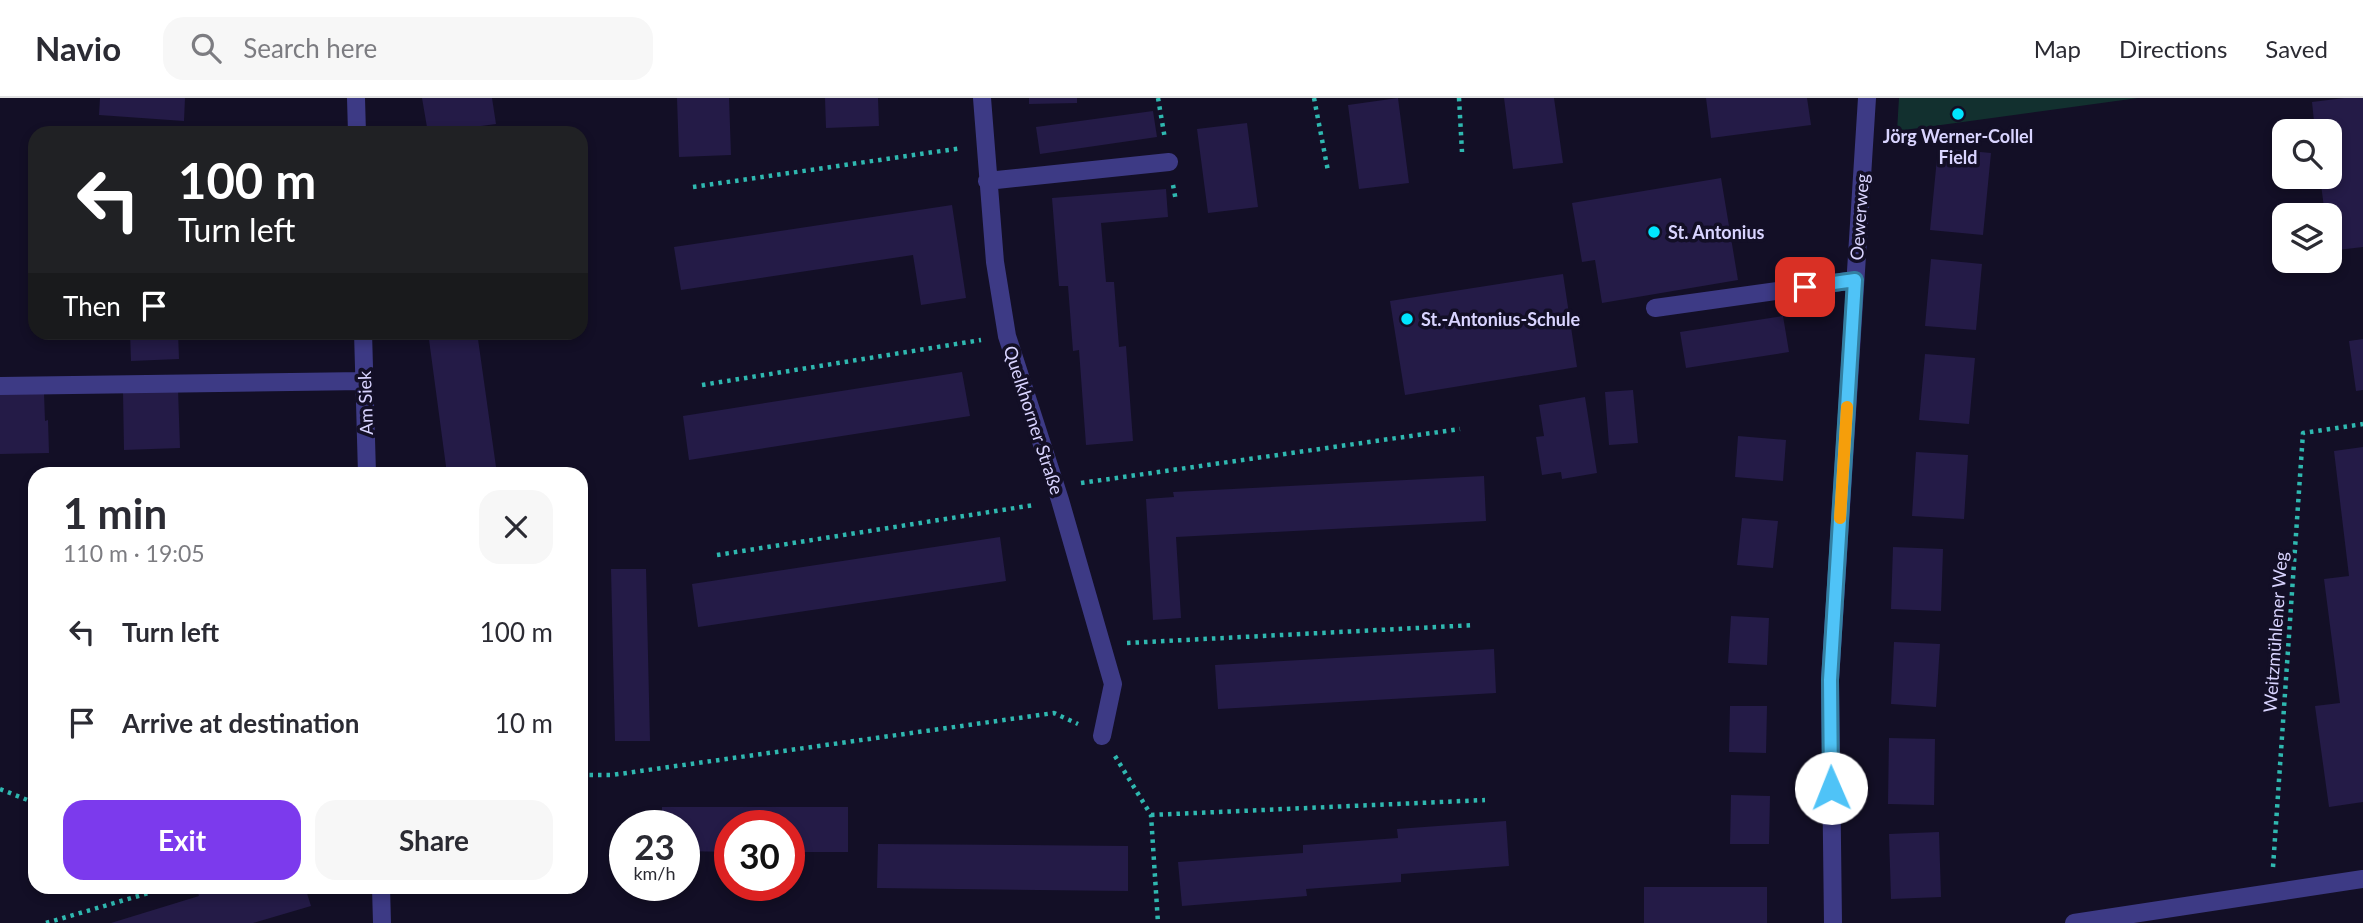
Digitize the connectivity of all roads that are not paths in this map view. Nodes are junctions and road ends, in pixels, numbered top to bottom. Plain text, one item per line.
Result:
1 (356, 98) edge
2 (982, 98) edge
3 (1867, 98) edge
4 (357, 126) edge
5 (1169, 162) dead end
6 (987, 180) junction
7 (1855, 280) junction
8 (1656, 308) dead end
9 (363, 340) edge
10 (365, 381) junction
11 (0, 386) edge
12 (367, 467) edge
13 (1102, 736) road end
14 (2363, 879) edge
15 (381, 894) edge
16 (382, 923) edge
17 (1833, 923) edge
18 (2074, 923) edge

1 - 4 street
2 - 6 street, Quelkhorner Straße
3 - 7 street, Oewerweg
5 - 6 street
6 - 13 street, Quelkhorner Straße
7 - 8 street
7 - 17 street, Oewerweg
9 - 10 street, Am Siek
10 - 11 street
10 - 12 street, Am Siek
14 - 18 street
15 - 16 street

